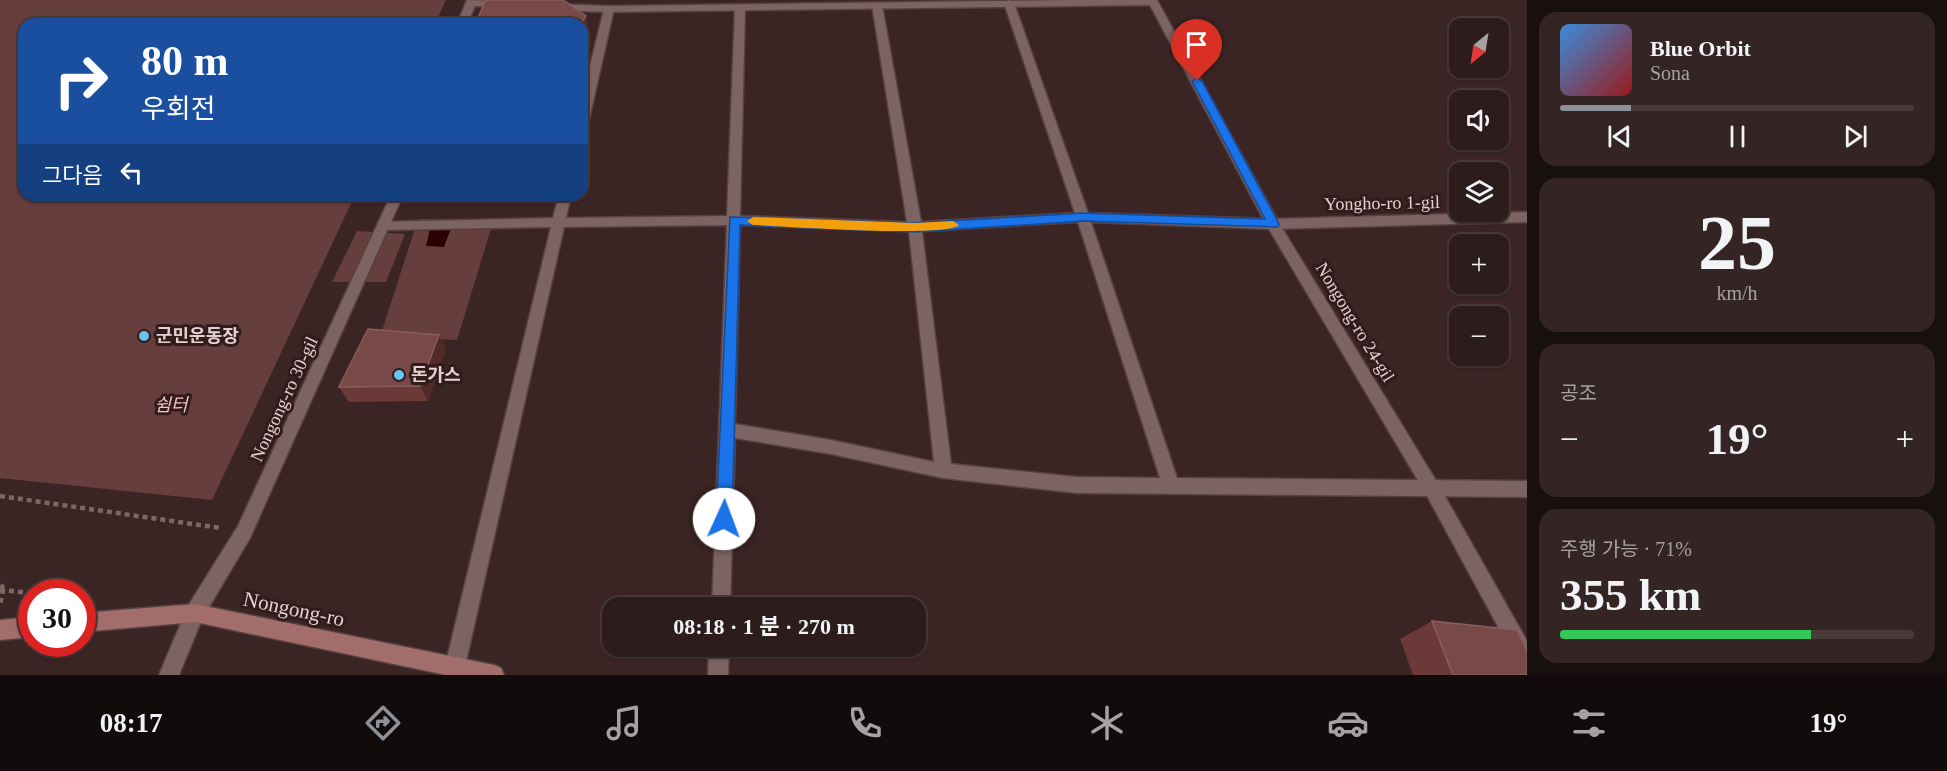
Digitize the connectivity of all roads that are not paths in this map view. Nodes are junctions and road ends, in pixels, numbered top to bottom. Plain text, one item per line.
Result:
1 (471, 1) edge
2 (1153, 1) edge
3 (1009, 3) junction
4 (516, 5) edge
5 (877, 5) junction
6 (540, 6) edge
7 (740, 8) junction
8 (609, 9) junction
9 (464, 18) edge
10 (588, 98) edge
11 (395, 201) edge
12 (564, 201) edge
13 (1083, 217) junction
14 (1527, 217) edge
15 (734, 220) junction
16 (559, 223) junction
17 (1273, 224) junction
18 (385, 225) junction
19 (915, 227) junction
20 (727, 430) junction
21 (944, 471) junction
22 (1172, 485) junction
23 (1432, 489) junction
24 (1527, 489) edge
25 (721, 597) edge
26 (195, 613) junction
27 (96, 622) edge
28 (18, 628) edge
29 (0, 630) edge
30 (719, 657) edge
31 (1527, 660) edge
32 (454, 671) edge
33 (169, 675) edge
34 (494, 675) edge
35 (718, 675) edge

1 - 4 street
1 - 9 street
2 - 3 street, Nongong-ro 24-gil
2 - 17 street, Nongong-ro 24-gil
3 - 5 street, Nongong-ro 24-gil
3 - 13 street
5 - 7 street, Nongong-ro 24-gil
5 - 19 street
6 - 8 street, Nongong-ro 24-gil
7 - 8 street, Nongong-ro 24-gil
7 - 15 street
8 - 10 street
11 - 18 street, Nongong-ro 30-gil
12 - 16 street
13 - 17 street, Yongho-ro 1-gil
13 - 19 street, Yongho-ro 1-gil
13 - 22 street
14 - 17 street, Yongho-ro 1-gil
15 - 16 street, Yongho-ro 1-gil
15 - 19 street, Yongho-ro 1-gil
15 - 20 street
16 - 18 street, Yongho-ro 1-gil
16 - 32 street
17 - 23 street, Nongong-ro 24-gil
18 - 26 street, Nongong-ro 30-gil
19 - 21 street
20 - 21 street
20 - 25 street
21 - 22 street
22 - 23 street
23 - 24 street
23 - 31 street, Nongong-ro 24-gil
26 - 27 main road, Nongong-ro
26 - 32 main road, Nongong-ro
26 - 33 street, Nongong-ro 30-gil
28 - 29 main road
30 - 35 street
32 - 34 main road, Nongong-ro

